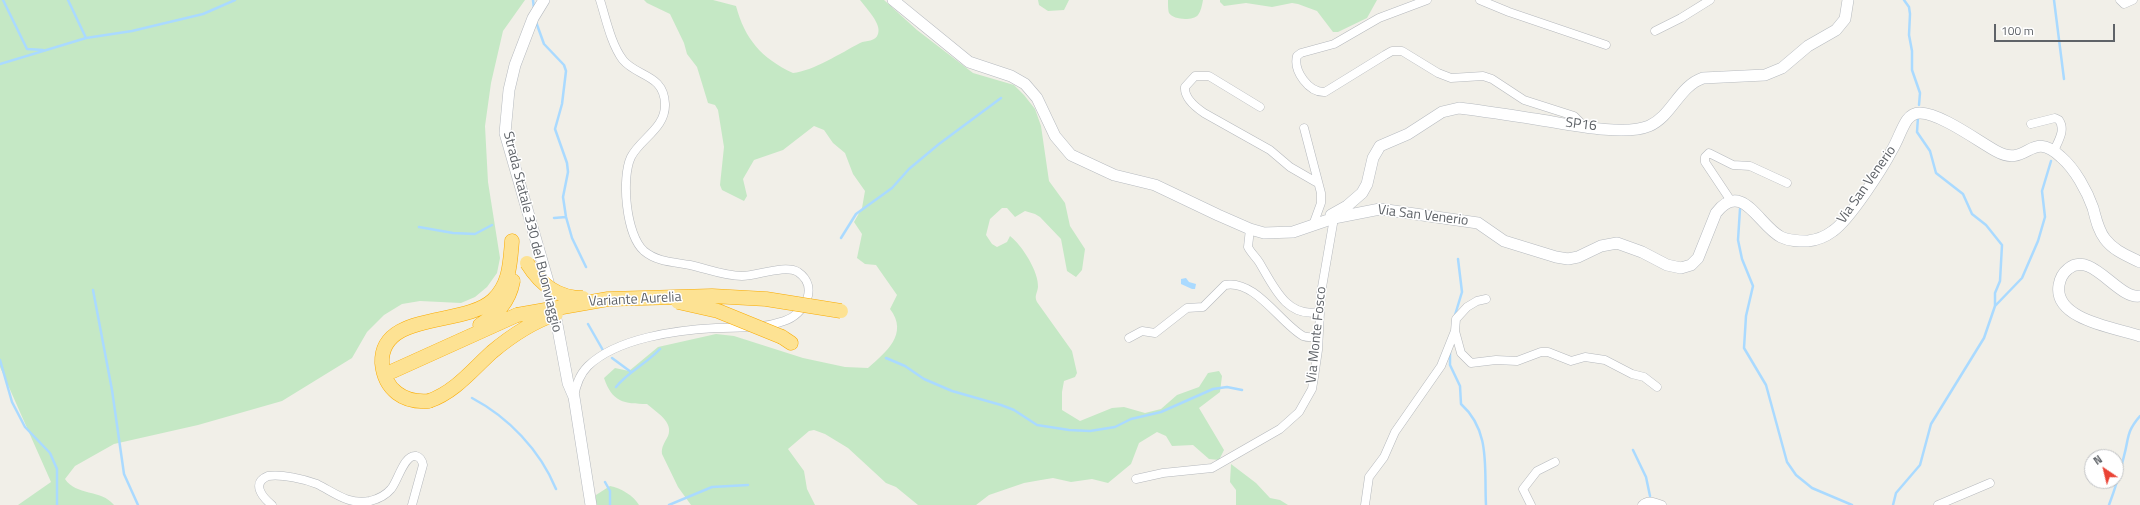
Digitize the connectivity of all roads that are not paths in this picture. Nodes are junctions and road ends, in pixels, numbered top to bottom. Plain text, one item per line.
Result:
1 (544, 0) edge
2 (600, 0) edge
3 (893, 0) edge
4 (1427, 0) edge
5 (1480, 0) edge
6 (1710, 0) edge
7 (1848, 0) edge
8 (2120, 0) edge
9 (2133, 0) edge
10 (1655, 31) dead end
11 (1606, 45) dead end
12 (1260, 106) dead end
13 (2031, 124) dead end
14 (1584, 126) junction
15 (1304, 128) dead end
16 (2054, 151) junction
17 (1316, 182) junction
18 (1787, 183) dead end
19 (1731, 202) junction
20 (1334, 218) junction
21 (1314, 225) junction
22 (1250, 229) junction
23 (512, 241) junction
24 (2140, 262) edge
25 (2140, 296) edge
26 (608, 298) junction
27 (646, 298) junction
28 (1486, 299) dead end
29 (841, 310) dead end
30 (1318, 312) junction
31 (1456, 331) junction
32 (2140, 336) edge
33 (1318, 337) junction
34 (1129, 338) dead end
35 (786, 340) dead end
36 (454, 344) junction
37 (393, 371) dead end
38 (1657, 387) dead end
39 (574, 397) junction
40 (1555, 462) dead end
41 (1136, 479) dead end
42 (1990, 483) dead end
43 (272, 505) edge
44 (412, 505) edge
45 (591, 505) edge
46 (1365, 505) edge
47 (1531, 505) edge
48 (1642, 505) edge
49 (1662, 505) edge
50 (1938, 505) edge

1 - 39 street, Strada Statale 330 del Buonviaggio, bridge
2 - 39 street, Strada Statale 330 del Buonviaggio
3 - 22 street, Via San Venerio
4 - 14 street
5 - 11 street
6 - 10 street
7 - 14 street, SP16 / SP16
8 - 9 street
12 - 17 street
13 - 16 street
14 - 21 street, SP16 / SP16
15 - 17 street
16 - 19 street, Via San Venerio
16 - 24 street
17 - 21 street
18 - 19 street
19 - 20 street, Via San Venerio
20 - 21 street, Via San Venerio
20 - 30 street, Via Monte Fosco
21 - 22 street, Via San Venerio
22 - 30 street
23 - 26 highway, bridge
23 - 26 highway, bridge
23 - 36 highway
25 - 32 street
26 - 27 highway, Variante Aurelia, bridge
26 - 36 highway, Variante Aurelia, bridge
27 - 29 highway, Variante Aurelia, bridge
27 - 35 highway, bridge
28 - 31 street
30 - 33 street, Via Monte Fosco
31 - 38 street
31 - 46 street
33 - 34 street
33 - 41 street, Via Monte Fosco
36 - 37 highway, Variante Aurelia
39 - 45 street, Strada Statale 330 del Buonviaggio
40 - 47 street
42 - 50 street
43 - 44 street
48 - 49 street

